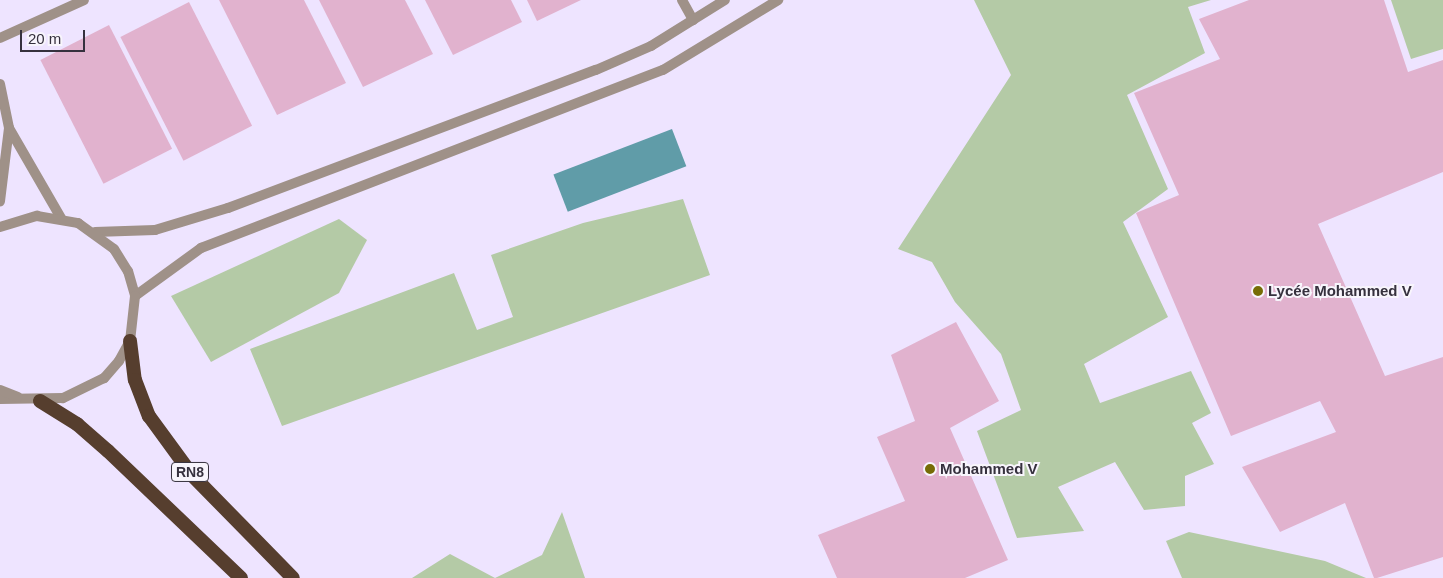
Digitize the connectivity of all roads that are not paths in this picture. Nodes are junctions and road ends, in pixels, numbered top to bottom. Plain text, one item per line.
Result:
1 (84, 0) edge
2 (682, 0) edge
3 (725, 0) edge
4 (778, 0) edge
5 (693, 20) junction
6 (0, 38) edge
7 (0, 84) edge
8 (9, 128) junction
9 (0, 201) edge
10 (61, 218) junction
11 (0, 227) edge
12 (94, 232) junction
13 (135, 296) junction
14 (130, 341) junction
15 (0, 390) edge
16 (21, 398) junction
17 (0, 399) edge
18 (40, 400) junction
19 (240, 578) edge
20 (293, 578) edge

1 - 6 street
2 - 5 street
3 - 5 street
4 - 13 street
5 - 12 street
7 - 8 street
8 - 9 street
8 - 10 street
10 - 11 street, RN8
10 - 12 street, RN8
12 - 13 street, RN8
13 - 14 street, RN8
14 - 18 street, RN8
14 - 20 highway, RN8
15 - 16 street, RN8
16 - 17 street
16 - 18 street, RN8
18 - 19 highway, RN8

